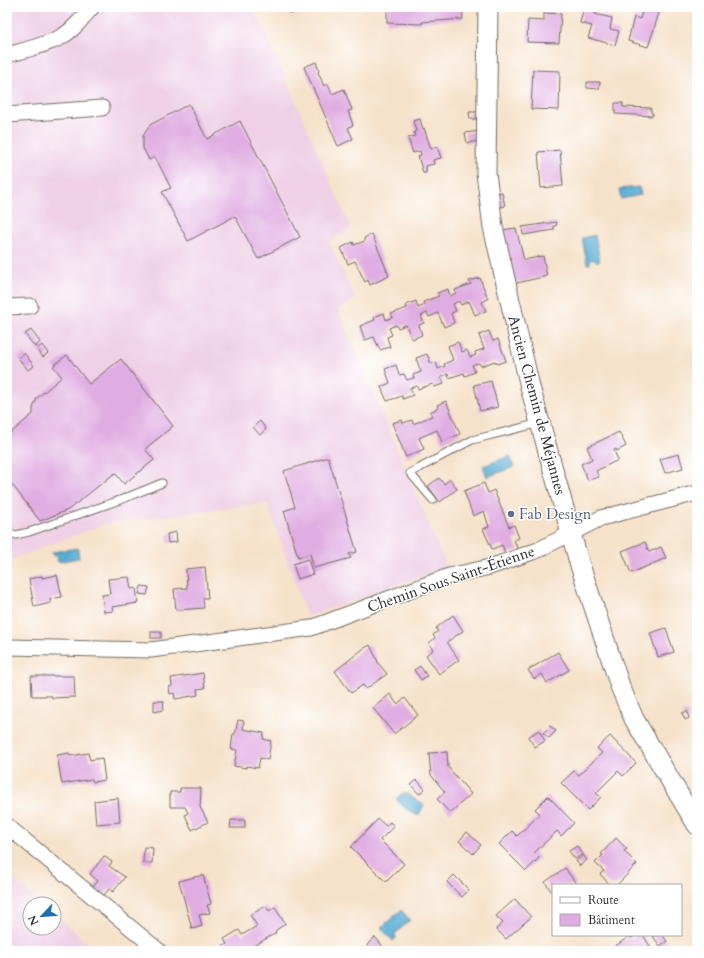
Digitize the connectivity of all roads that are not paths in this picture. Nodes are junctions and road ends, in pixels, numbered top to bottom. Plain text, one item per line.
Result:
1 (92, 7) edge
2 (488, 7) edge
3 (7, 55) edge
4 (102, 108) dead end
5 (7, 115) edge
6 (7, 306) edge
7 (30, 306) dead end
8 (540, 423) junction
9 (162, 483) dead end
10 (697, 493) edge
11 (433, 500) dead end
12 (7, 532) edge
13 (572, 533) junction
14 (7, 647) edge
15 (697, 825) edge
16 (7, 826) edge
17 (159, 951) edge

1 - 3 street
2 - 8 street, Ancien Chemin de Méjannes
4 - 5 street
6 - 7 street
8 - 11 lane
8 - 13 street, Ancien Chemin de Méjannes
9 - 12 lane
10 - 13 street, Chemin Sous Saint-Étienne
13 - 14 street, Chemin Sous Saint-Étienne
13 - 15 street, Ancien Chemin de Méjannes
16 - 17 street

